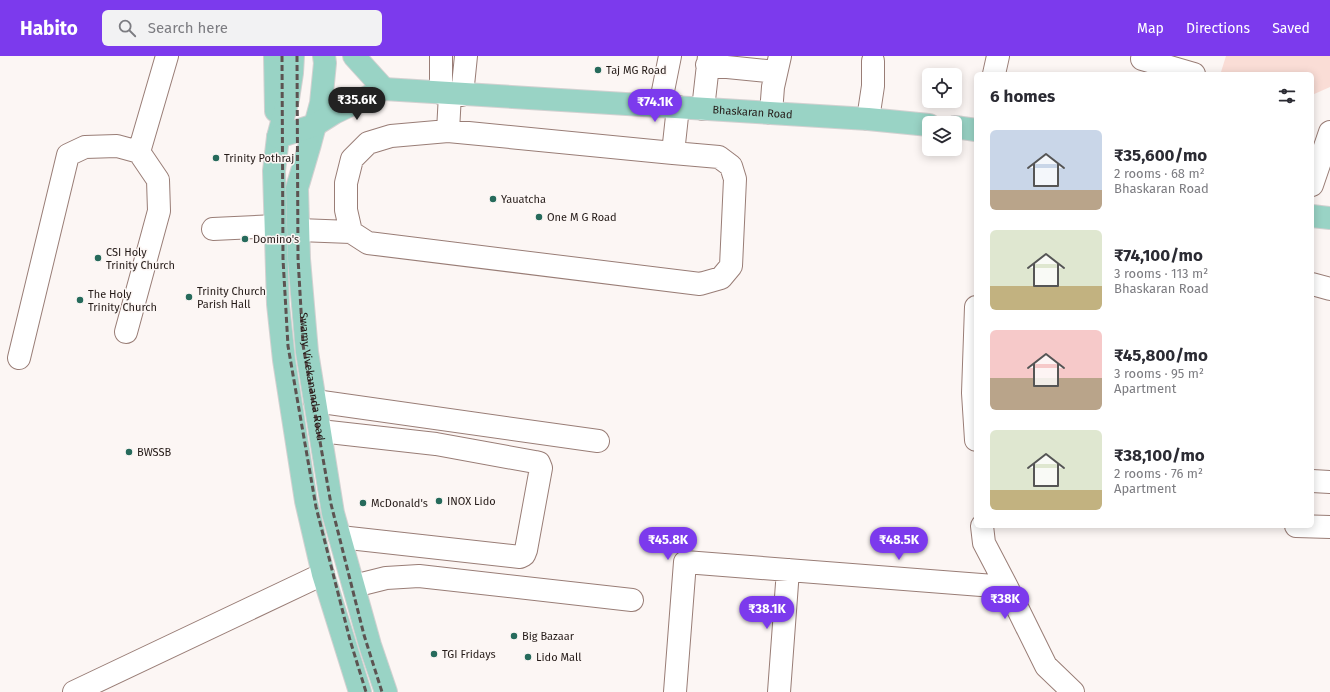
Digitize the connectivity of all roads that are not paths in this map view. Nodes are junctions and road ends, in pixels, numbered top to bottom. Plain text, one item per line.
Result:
1 (167, 56) edge
2 (275, 56) edge
3 (293, 56) edge
4 (324, 56) edge
5 (354, 56) edge
6 (442, 56) edge
7 (466, 56) edge
8 (670, 56) edge
9 (998, 56) edge
10 (873, 61) dead end
11 (1141, 63) edge
12 (708, 66) edge
13 (777, 70) edge
14 (994, 72) edge
15 (1184, 72) edge
16 (384, 89) junction
17 (451, 94) junction
18 (669, 106) junction
19 (703, 109) junction
20 (771, 113) junction
21 (868, 119) junction
22 (922, 124) edge
23 (315, 125) junction
24 (962, 128) edge
25 (974, 130) edge
26 (448, 131) junction
27 (1330, 132) edge
28 (278, 137) junction
29 (139, 152) junction
30 (673, 153) junction
31 (1314, 179) edge
32 (1314, 216) edge
33 (1330, 218) edge
34 (275, 226) junction
35 (213, 229) dead end
36 (299, 230) junction
37 (351, 232) junction
38 (1314, 285) edge
39 (1330, 289) edge
40 (126, 332) dead end
41 (19, 358) dead end
42 (974, 364) edge
43 (315, 401) junction
44 (974, 409) edge
45 (320, 431) junction
46 (598, 441) dead end
47 (1314, 481) edge
48 (1330, 482) edge
49 (1314, 527) edge
50 (1330, 527) edge
51 (982, 528) edge
52 (340, 537) junction
53 (424, 547) junction
54 (788, 570) junction
55 (323, 574) junction
56 (421, 577) junction
57 (354, 586) junction
58 (1007, 587) junction
59 (632, 600) dead end
60 (1067, 689) edge
61 (74, 692) edge
62 (360, 692) edge
63 (386, 692) edge
64 (675, 692) edge
65 (779, 692) edge

1 - 29 street
2 - 28 main road
3 - 28 main road
4 - 23 main road, Swamy Vivekananda Road
5 - 16 main road
6 - 17 street
7 - 17 street
8 - 18 street
9 - 14 street
10 - 21 street
11 - 15 street
12 - 13 street
12 - 19 street
13 - 20 street
16 - 17 main road, Bhaskaran Road
16 - 23 main road, Bhaskaran Road
17 - 18 main road, Bhaskaran Road
17 - 26 street
18 - 19 main road, Bhaskaran Road
18 - 30 street
19 - 20 main road, Bhaskaran Road
20 - 21 main road, Bhaskaran Road
21 - 22 main road, Bhaskaran Road
23 - 28 main road, Bhaskaran Road
23 - 36 main road, Swamy Vivekananda Road
24 - 25 main road
26 - 30 street
26 - 37 street
27 - 31 street
28 - 34 main road
29 - 40 street
29 - 41 street
30 - 37 street
32 - 33 main road
34 - 35 street
34 - 55 main road
36 - 37 street
36 - 43 main road, Swamy Vivekananda Road
38 - 39 street
42 - 44 street
43 - 45 main road, Swamy Vivekananda Road
43 - 46 street
45 - 52 main road, Swamy Vivekananda Road
45 - 53 street
47 - 48 street
49 - 50 street
51 - 58 street
52 - 53 street
52 - 57 main road, Swamy Vivekananda Road
53 - 56 street
54 - 58 street
54 - 64 street
54 - 65 street
55 - 61 street
55 - 62 main road
56 - 57 street
56 - 59 street
57 - 63 main road, Swamy Vivekananda Road
58 - 60 street

